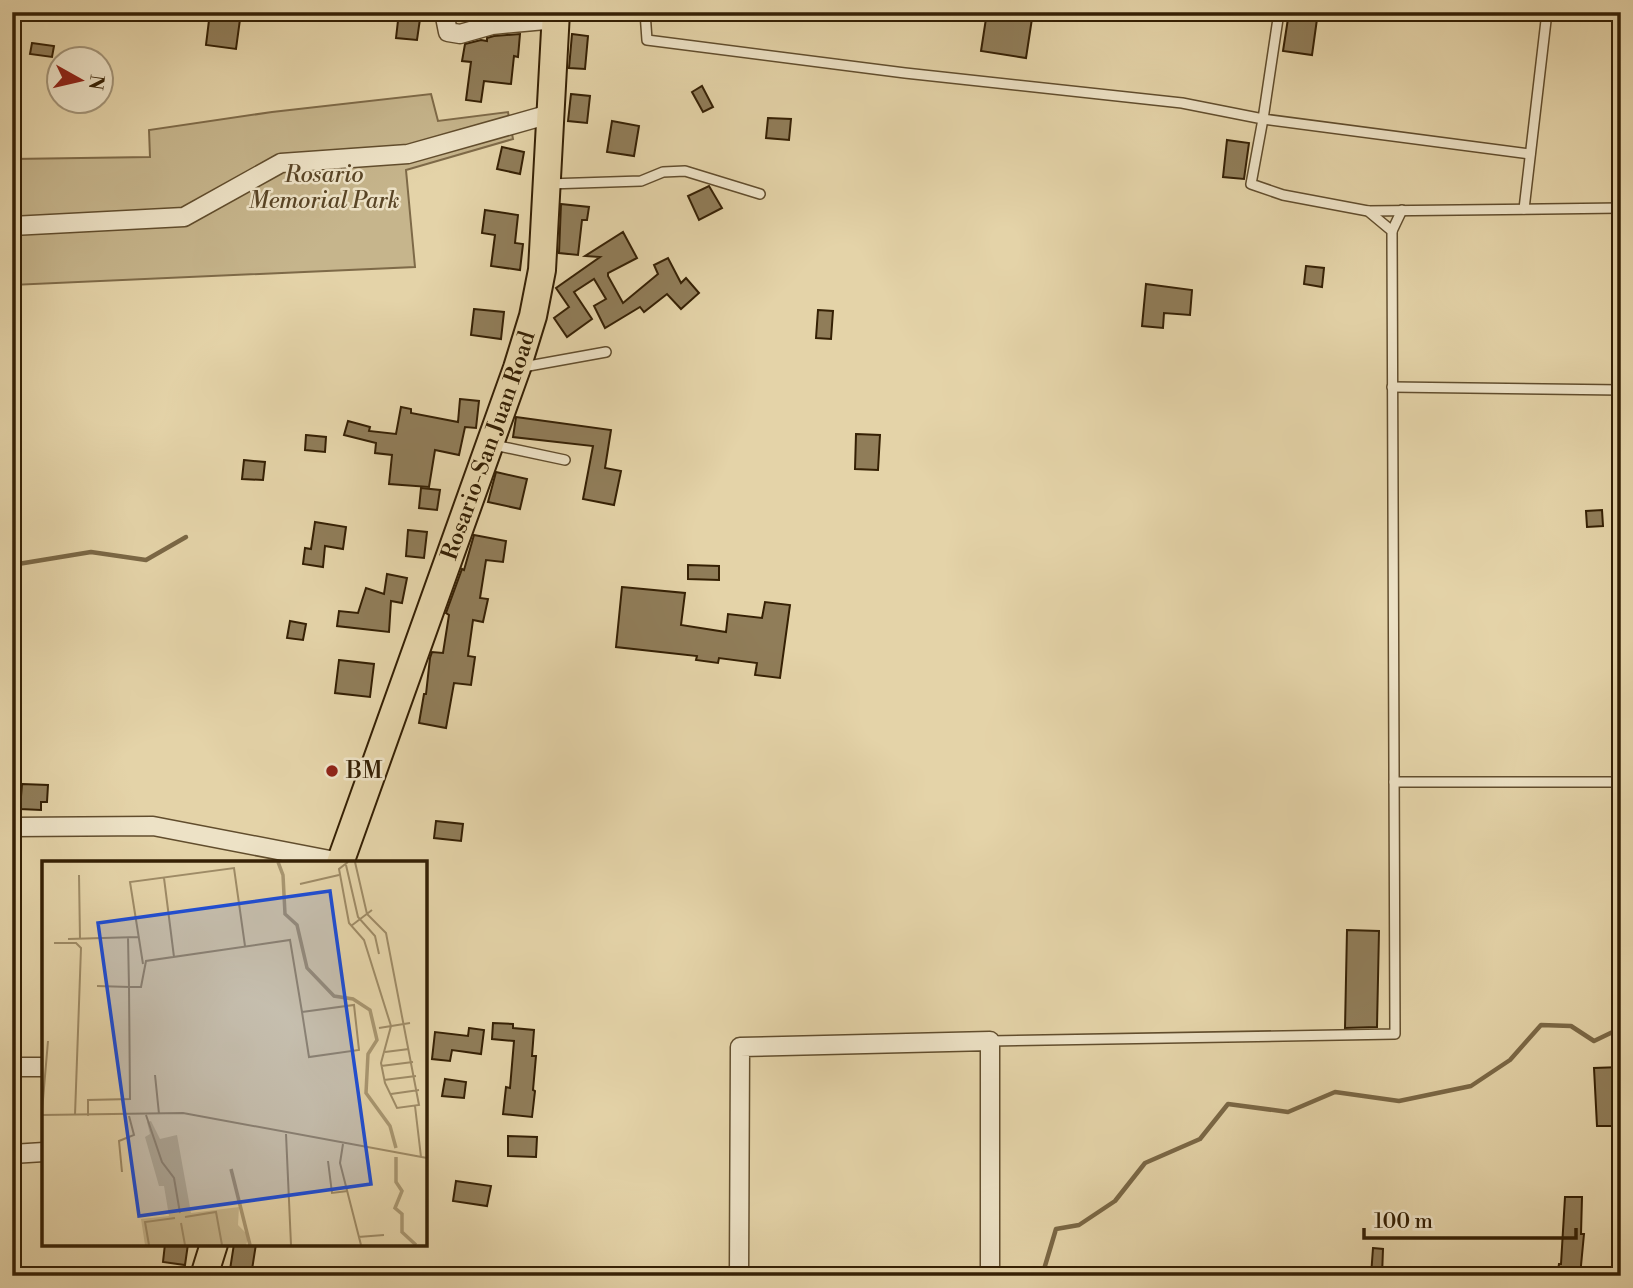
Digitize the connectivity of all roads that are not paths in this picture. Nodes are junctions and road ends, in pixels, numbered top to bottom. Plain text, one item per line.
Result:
1 (444, 12) edge
2 (645, 12) edge
3 (1279, 12) edge
4 (1547, 12) edge
5 (556, 15) edge
6 (550, 114) junction
7 (1263, 119) junction
8 (1530, 154) junction
9 (547, 184) junction
10 (760, 194) dead end
11 (1621, 208) edge
12 (1524, 209) junction
13 (1402, 210) junction
14 (1368, 211) junction
15 (12, 226) edge
16 (1392, 231) junction
17 (606, 352) dead end
18 (517, 368) junction
19 (1392, 387) junction
20 (1621, 390) edge
21 (489, 444) junction
22 (565, 460) dead end
23 (1394, 782) junction
24 (1621, 782) edge
25 (12, 827) edge
26 (335, 861) edge
27 (340, 861) edge
28 (990, 1041) junction
29 (12, 1067) edge
30 (42, 1067) edge
31 (42, 1152) edge
32 (12, 1154) edge
33 (213, 1246) edge
34 (204, 1276) edge
35 (739, 1276) edge
36 (990, 1276) edge

1 - 5 street
2 - 7 lane
3 - 7 lane
4 - 8 lane
5 - 6 main road, Rosario-San Juan Road
6 - 9 main road, Rosario-San Juan Road
6 - 15 street
7 - 8 lane
7 - 14 lane
8 - 12 lane
9 - 10 lane
9 - 18 main road, Rosario-San Juan Road
11 - 12 lane
12 - 13 lane
13 - 14 lane
13 - 16 lane
14 - 16 lane
16 - 19 lane
17 - 18 lane
18 - 21 main road, Rosario-San Juan Road
19 - 20 lane
19 - 23 lane
21 - 22 lane
21 - 27 main road, Rosario-San Juan Road
23 - 24 lane
23 - 28 lane
25 - 26 street
28 - 35 street
28 - 36 street
29 - 30 street
31 - 32 street
33 - 34 main road

